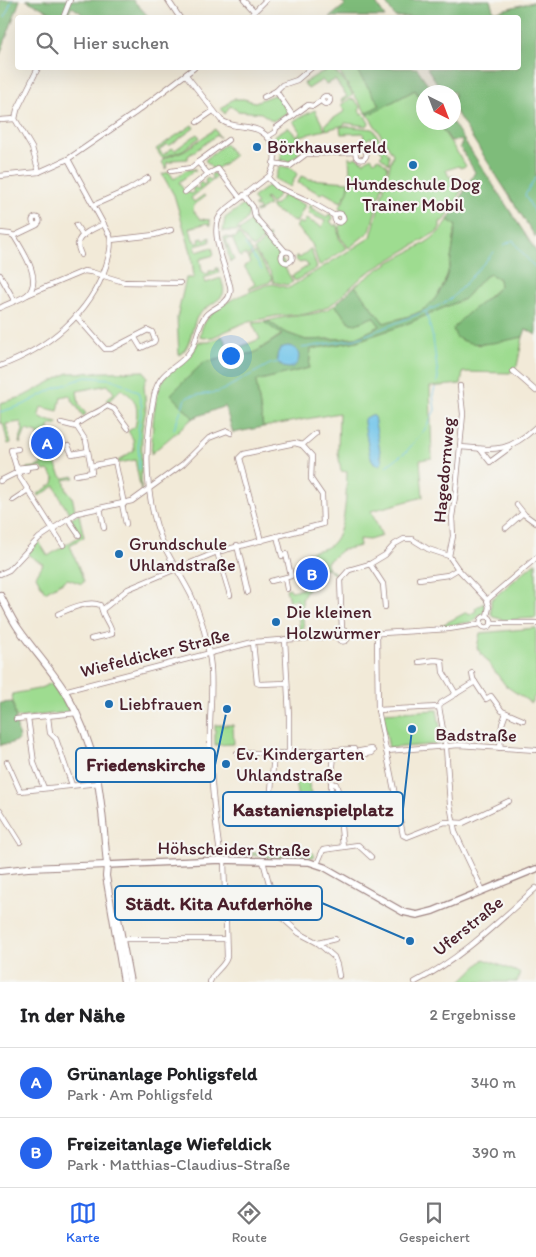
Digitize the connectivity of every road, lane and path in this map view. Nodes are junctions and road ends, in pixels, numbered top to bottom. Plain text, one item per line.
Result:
1 (70, 0) edge
2 (168, 0) edge
3 (244, 0) edge
4 (266, 0) edge
5 (254, 11) junction
6 (64, 15) edge
7 (178, 15) edge
8 (251, 15) edge
9 (37, 70) edge
10 (192, 70) edge
11 (309, 70) edge
12 (186, 75) junction
13 (276, 91) junction
14 (264, 96) dead end
15 (322, 100) dead end
16 (213, 110) junction
17 (293, 116) junction
18 (15, 119) junction
19 (0, 120) edge
20 (197, 122) dead end
21 (267, 137) junction
22 (228, 140) dead end
23 (356, 152) dead end
24 (68, 159) junction
25 (198, 162) junction
26 (274, 163) junction
27 (172, 171) dead end
28 (39, 172) junction
29 (208, 174) junction
30 (0, 176) edge
31 (148, 178) dead end
32 (268, 178) junction
33 (185, 192) dead end
34 (242, 197) junction
35 (94, 205) junction
36 (335, 216) dead end
37 (104, 224) junction
38 (38, 225) dead end
39 (76, 225) dead end
40 (171, 230) dead end
41 (0, 233) edge
42 (14, 236) junction
43 (83, 236) junction
44 (110, 240) junction
45 (285, 252) dead end
46 (81, 255) dead end
47 (0, 275) edge
48 (102, 276) junction
49 (180, 283) dead end
50 (27, 295) junction
51 (14, 300) junction
52 (0, 308) edge
53 (76, 316) junction
54 (135, 338) junction
55 (0, 366) edge
56 (513, 371) dead end
57 (460, 386) dead end
58 (536, 391) edge
59 (61, 424) dead end
60 (536, 427) edge
61 (77, 428) junction
62 (128, 428) dead end
63 (231, 432) dead end
64 (316, 433) dead end
65 (302, 445) junction
66 (514, 445) junction
67 (68, 446) dead end
68 (460, 447) junction
69 (18, 449) dead end
70 (480, 449) junction
71 (88, 451) junction
72 (36, 466) dead end
73 (91, 466) junction
74 (17, 470) junction
75 (27, 470) dead end
76 (76, 474) dead end
77 (0, 481) edge
78 (149, 489) junction
79 (28, 490) junction
80 (13, 500) dead end
81 (123, 504) junction
82 (517, 505) dead end
83 (100, 508) junction
84 (523, 513) junction
85 (68, 518) junction
86 (126, 524) dead end
87 (536, 524) edge
88 (53, 528) junction
89 (104, 528) dead end
90 (506, 528) dead end
91 (79, 534) dead end
92 (277, 536) junction
93 (260, 541) junction
94 (63, 545) dead end
95 (237, 545) junction
96 (217, 552) junction
97 (449, 556) junction
98 (536, 558) edge
99 (370, 564) junction
100 (176, 568) junction
101 (458, 569) junction
102 (0, 574) edge
103 (285, 578) junction
104 (419, 579) dead end
105 (271, 581) dead end
106 (287, 589) dead end
107 (248, 592) dead end
108 (0, 595) edge
109 (230, 595) dead end
110 (487, 600) junction
111 (385, 608) dead end
112 (102, 610) junction
113 (58, 614) dead end
114 (487, 616) junction
115 (491, 623) junction
116 (536, 623) edge
117 (480, 624) junction
118 (342, 630) junction
119 (377, 634) junction
120 (349, 635) junction
121 (338, 636) junction
122 (91, 639) dead end
123 (285, 639) junction
124 (253, 642) junction
125 (209, 654) junction
126 (418, 662) dead end
127 (472, 674) dead end
128 (475, 682) junction
129 (287, 683) junction
130 (64, 691) junction
131 (456, 694) junction
132 (439, 707) junction
133 (378, 710) junction
134 (77, 713) junction
135 (506, 713) junction
136 (48, 717) junction
137 (28, 718) junction
138 (16, 719) dead end
139 (523, 720) dead end
140 (446, 746) junction
141 (500, 748) junction
142 (334, 750) junction
143 (536, 750) edge
144 (386, 751) junction
145 (237, 753) dead end
146 (274, 753) junction
147 (289, 753) junction
148 (7, 762) dead end
149 (99, 783) junction
150 (331, 784) junction
151 (72, 785) junction
152 (44, 788) junction
153 (509, 801) dead end
154 (274, 802) dead end
155 (0, 810) edge
156 (340, 816) junction
157 (453, 823) junction
158 (20, 842) dead end
159 (343, 847) junction
160 (371, 857) dead end
161 (223, 860) junction
162 (263, 861) junction
163 (316, 864) junction
164 (107, 865) junction
165 (0, 871) edge
166 (535, 871) edge
167 (536, 888) edge
168 (483, 891) junction
169 (121, 939) junction
170 (226, 939) junction
171 (335, 939) dead end
172 (318, 943) junction
173 (339, 976) dead end
174 (124, 982) edge
175 (130, 982) edge
176 (210, 982) edge
177 (416, 982) edge

1 - 6 street
2 - 7 street
3 - 5 street
4 - 5 street
5 - 8 street
9 - 18 street
10 - 12 street
11 - 13 street
12 - 16 street
12 - 24 street
13 - 14 street
13 - 17 street
15 - 17 street
16 - 20 street
16 - 21 street
17 - 21 street
18 - 19 street
18 - 28 street
21 - 26 street
22 - 25 street
23 - 26 street
24 - 28 street
24 - 35 street
25 - 27 street
25 - 29 street
26 - 32 street
28 - 30 street
29 - 33 street
29 - 34 street
31 - 35 street
32 - 34 street
32 - 36 street
34 - 45 street
34 - 78 street
35 - 37 street
37 - 43 street
37 - 44 street
38 - 42 street
39 - 43 street
40 - 44 street
41 - 42 street
42 - 50 street
43 - 46 street
44 - 48 street
47 - 51 street
48 - 49 street
48 - 50 street
48 - 53 street
50 - 51 street
51 - 52 street
53 - 54 street
53 - 55 street
54 - 54 street
56 - 58 street
57 - 68 street, Hagedornweg
59 - 61 street
60 - 66 street
61 - 62 street
61 - 71 street
63 - 78 street
64 - 65 street
65 - 92 street
65 - 93 street
66 - 70 street
66 - 70 street
67 - 71 street
68 - 70 street
68 - 97 street, Hagedornweg
69 - 74 street
71 - 73 street
72 - 74 street
73 - 76 street
73 - 81 street
74 - 75 street
74 - 77 street
74 - 79 street
78 - 81 street
78 - 100 street
79 - 80 street
79 - 88 street
81 - 83 street
81 - 86 street
82 - 84 street
83 - 85 street
83 - 89 street
84 - 87 street
84 - 90 street
85 - 88 street
85 - 91 street
88 - 94 street
88 - 102 street
92 - 93 street
92 - 103 street
93 - 95 street
95 - 96 street
95 - 107 street
96 - 100 street
96 - 109 street
97 - 99 street
97 - 101 street
98 - 110 street
99 - 111 street
99 - 118 street
100 - 112 street
100 - 125 street
101 - 104 street
101 - 110 street
103 - 105 street
103 - 106 street
108 - 130 main road
110 - 114 street
112 - 113 street
112 - 122 street
114 - 115 street
114 - 117 street
115 - 116 street
115 - 117 street, Wiefeldicker Straße
117 - 119 street, Wiefeldicker Straße
118 - 120 street
118 - 121 street
119 - 120 street, Wiefeldicker Straße
119 - 133 street
120 - 121 street, Wiefeldicker Straße
121 - 123 street, Wiefeldicker Straße
123 - 124 street, Wiefeldicker Straße
123 - 129 street
124 - 125 street, Wiefeldicker Straße
124 - 129 street, Wiefeldicker Straße
125 - 130 street, Wiefeldicker Straße
125 - 161 street
126 - 131 street
127 - 128 street
128 - 131 street
128 - 135 street
129 - 147 street
130 - 134 main road
131 - 132 street
132 - 133 street
132 - 140 street
133 - 144 street
134 - 136 street
134 - 149 main road
135 - 139 street
135 - 141 street
136 - 137 street
136 - 151 street
137 - 138 street
137 - 152 street
140 - 141 street, Badstraße
140 - 144 street, Badstraße
140 - 157 street
141 - 143 street, Badstraße
142 - 144 street, Badstraße
142 - 147 street, Badstraße
142 - 150 street
144 - 157 street
145 - 146 street, Badstraße
146 - 147 street, Badstraße
146 - 154 street
148 - 152 street
149 - 151 street
149 - 164 main road
150 - 156 street
150 - 156 street
151 - 152 street
153 - 157 street
155 - 158 street
156 - 159 street
157 - 168 street
159 - 160 street
159 - 163 street
161 - 162 street, Höhscheider Straße
161 - 164 street, Höhscheider Straße
161 - 170 street
162 - 163 street, Höhscheider Straße
162 - 172 street
163 - 168 street, Höhscheider Straße
164 - 165 main road, Höhscheider Straße
164 - 169 main road
164 - 174 main road
166 - 168 street, Höhscheider Straße
167 - 177 street, Uferstraße
169 - 170 street
169 - 175 main road
170 - 176 street
171 - 172 street
172 - 173 street

